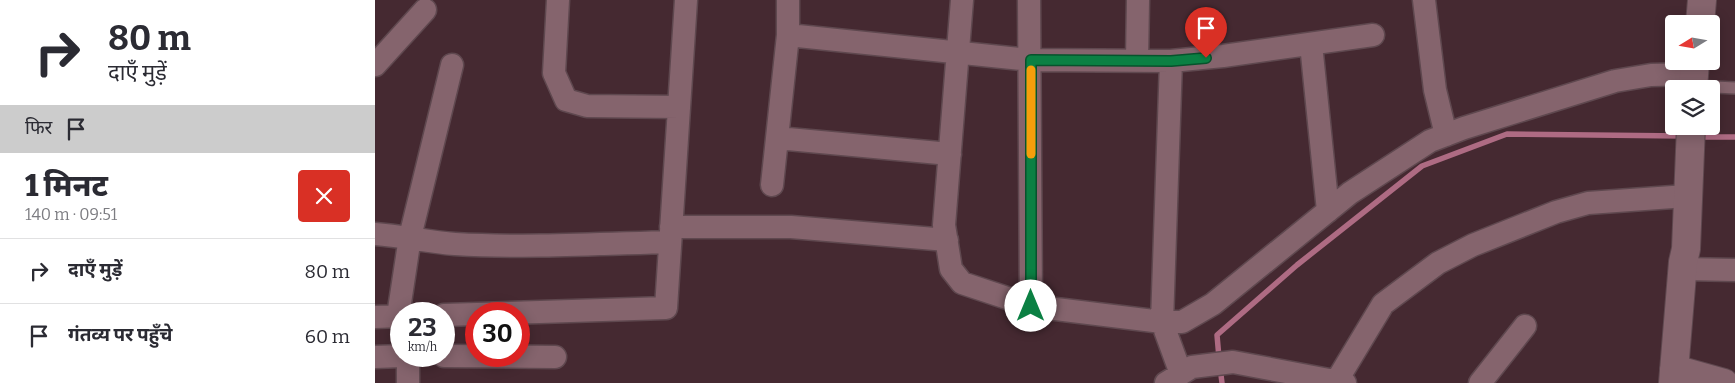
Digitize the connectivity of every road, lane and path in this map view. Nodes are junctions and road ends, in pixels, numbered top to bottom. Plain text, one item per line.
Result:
1 (559, 0) edge
2 (686, 0) edge
3 (788, 0) edge
4 (962, 0) edge
5 (1029, 0) edge
6 (1138, 0) edge
7 (1424, 0) edge
8 (1702, 0) edge
9 (425, 10) dead end
10 (1700, 15) edge
11 (1373, 34) dead end
12 (788, 35) junction
13 (1311, 44) junction
14 (959, 52) junction
15 (1031, 60) junction
16 (1137, 60) junction
17 (1171, 61) junction
18 (452, 64) dead end
19 (375, 65) edge
20 (1694, 78) edge
21 (1735, 88) edge
22 (679, 107) junction
23 (1446, 135) junction
24 (1691, 135) edge
25 (777, 138) junction
26 (950, 154) junction
27 (772, 185) dead end
28 (1687, 196) junction
29 (1328, 212) junction
30 (375, 234) edge
31 (670, 234) junction
32 (410, 237) junction
33 (947, 240) junction
34 (1687, 263) junction
35 (1735, 270) edge
36 (402, 302) edge
37 (1031, 306) junction
38 (455, 315) edge
39 (390, 316) edge
40 (375, 317) edge
41 (1162, 322) junction
42 (1525, 326) dead end
43 (390, 356) edge
44 (455, 356) edge
45 (375, 357) edge
46 (555, 357) dead end
47 (407, 367) edge
48 (1179, 374) edge
49 (1680, 377) edge
50 (1341, 382) edge
51 (408, 383) edge
52 (1480, 383) edge
53 (1724, 383) edge

1 - 22 street
2 - 22 street
3 - 12 street
4 - 14 street
5 - 15 street
6 - 16 street
7 - 23 street
8 - 10 street
9 - 19 street
11 - 13 street
12 - 14 street
12 - 25 street
13 - 17 street
13 - 29 street
14 - 15 street
14 - 26 street
15 - 16 street
15 - 37 street
16 - 17 street
17 - 41 street
18 - 32 street
20 - 21 lane
20 - 23 street
22 - 31 street
23 - 29 street
24 - 28 street
25 - 26 street
25 - 27 street
26 - 33 street
28 - 34 street
28 - 50 street
29 - 41 street
30 - 32 street
31 - 32 street
31 - 33 street
31 - 38 street
32 - 36 street
33 - 37 street
34 - 35 street
34 - 49 street
37 - 41 street
39 - 40 street
41 - 48 street
42 - 52 street
43 - 45 street
44 - 46 street
47 - 51 street
48 - 50 street
49 - 53 street

